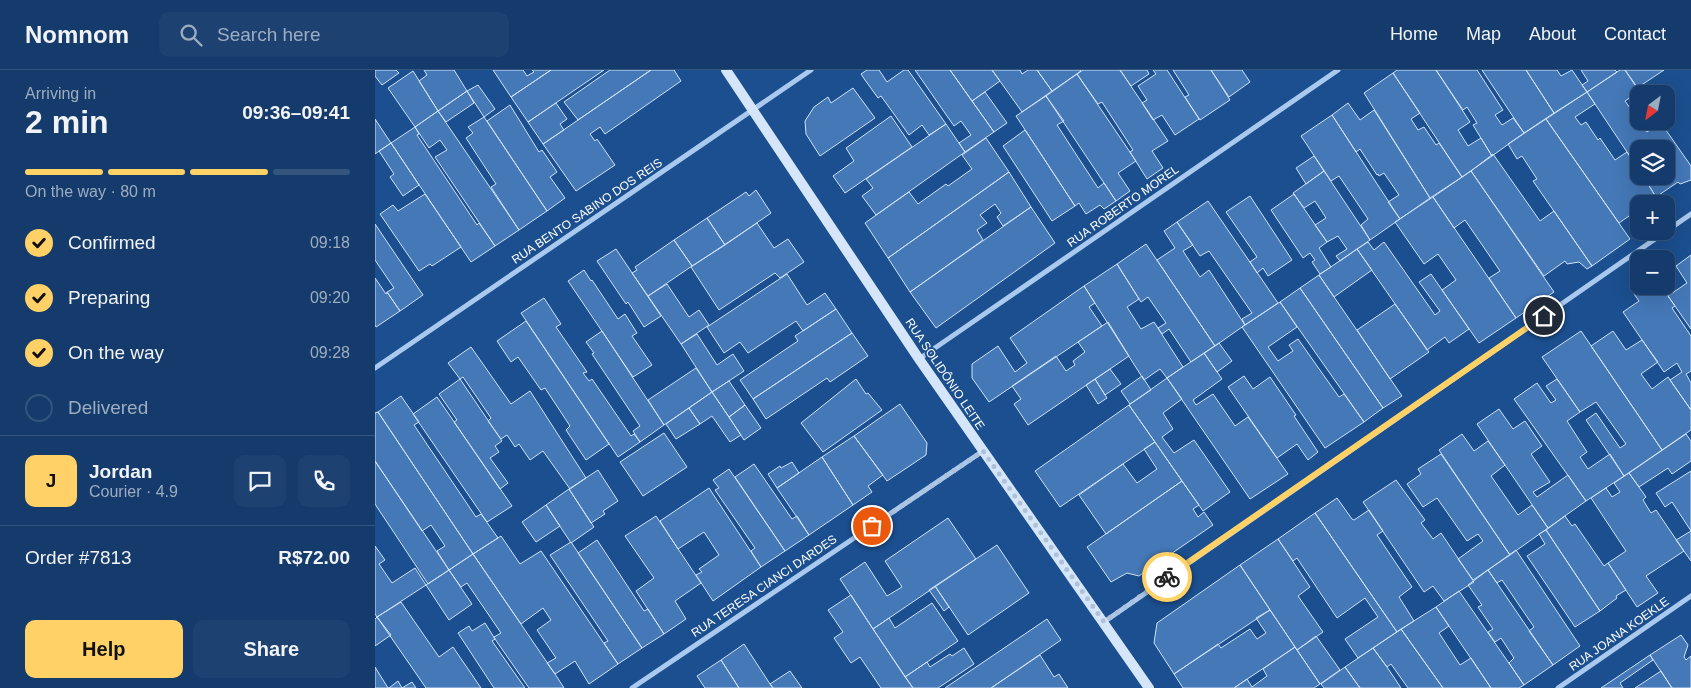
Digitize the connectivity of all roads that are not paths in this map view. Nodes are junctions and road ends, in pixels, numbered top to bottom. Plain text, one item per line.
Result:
1 (726, 70) edge
2 (811, 70) edge
3 (1338, 70) edge
4 (753, 110) junction
5 (1691, 214) edge
6 (919, 359) junction
7 (375, 368) edge
8 (983, 451) junction
9 (1691, 596) edge
10 (1104, 622) junction
11 (632, 688) edge
12 (1149, 688) edge
13 (1558, 688) edge

1 - 4 main road, RUA SOLIDÔNIO LEITE
2 - 4 street, RUA BENTO SABINO DOS REIS
3 - 6 street, RUA ROBERTO MOREL
4 - 6 main road, RUA SOLIDÔNIO LEITE
4 - 7 street, RUA BENTO SABINO DOS REIS
5 - 10 street
6 - 8 main road, RUA SOLIDÔNIO LEITE
8 - 10 main road, RUA SOLIDÔNIO LEITE
8 - 11 street, RUA TERESA CIANCI DARDES
9 - 13 street, RUA JOANA KOEKLE
10 - 12 main road, RUA SOLIDÔNIO LEITE

